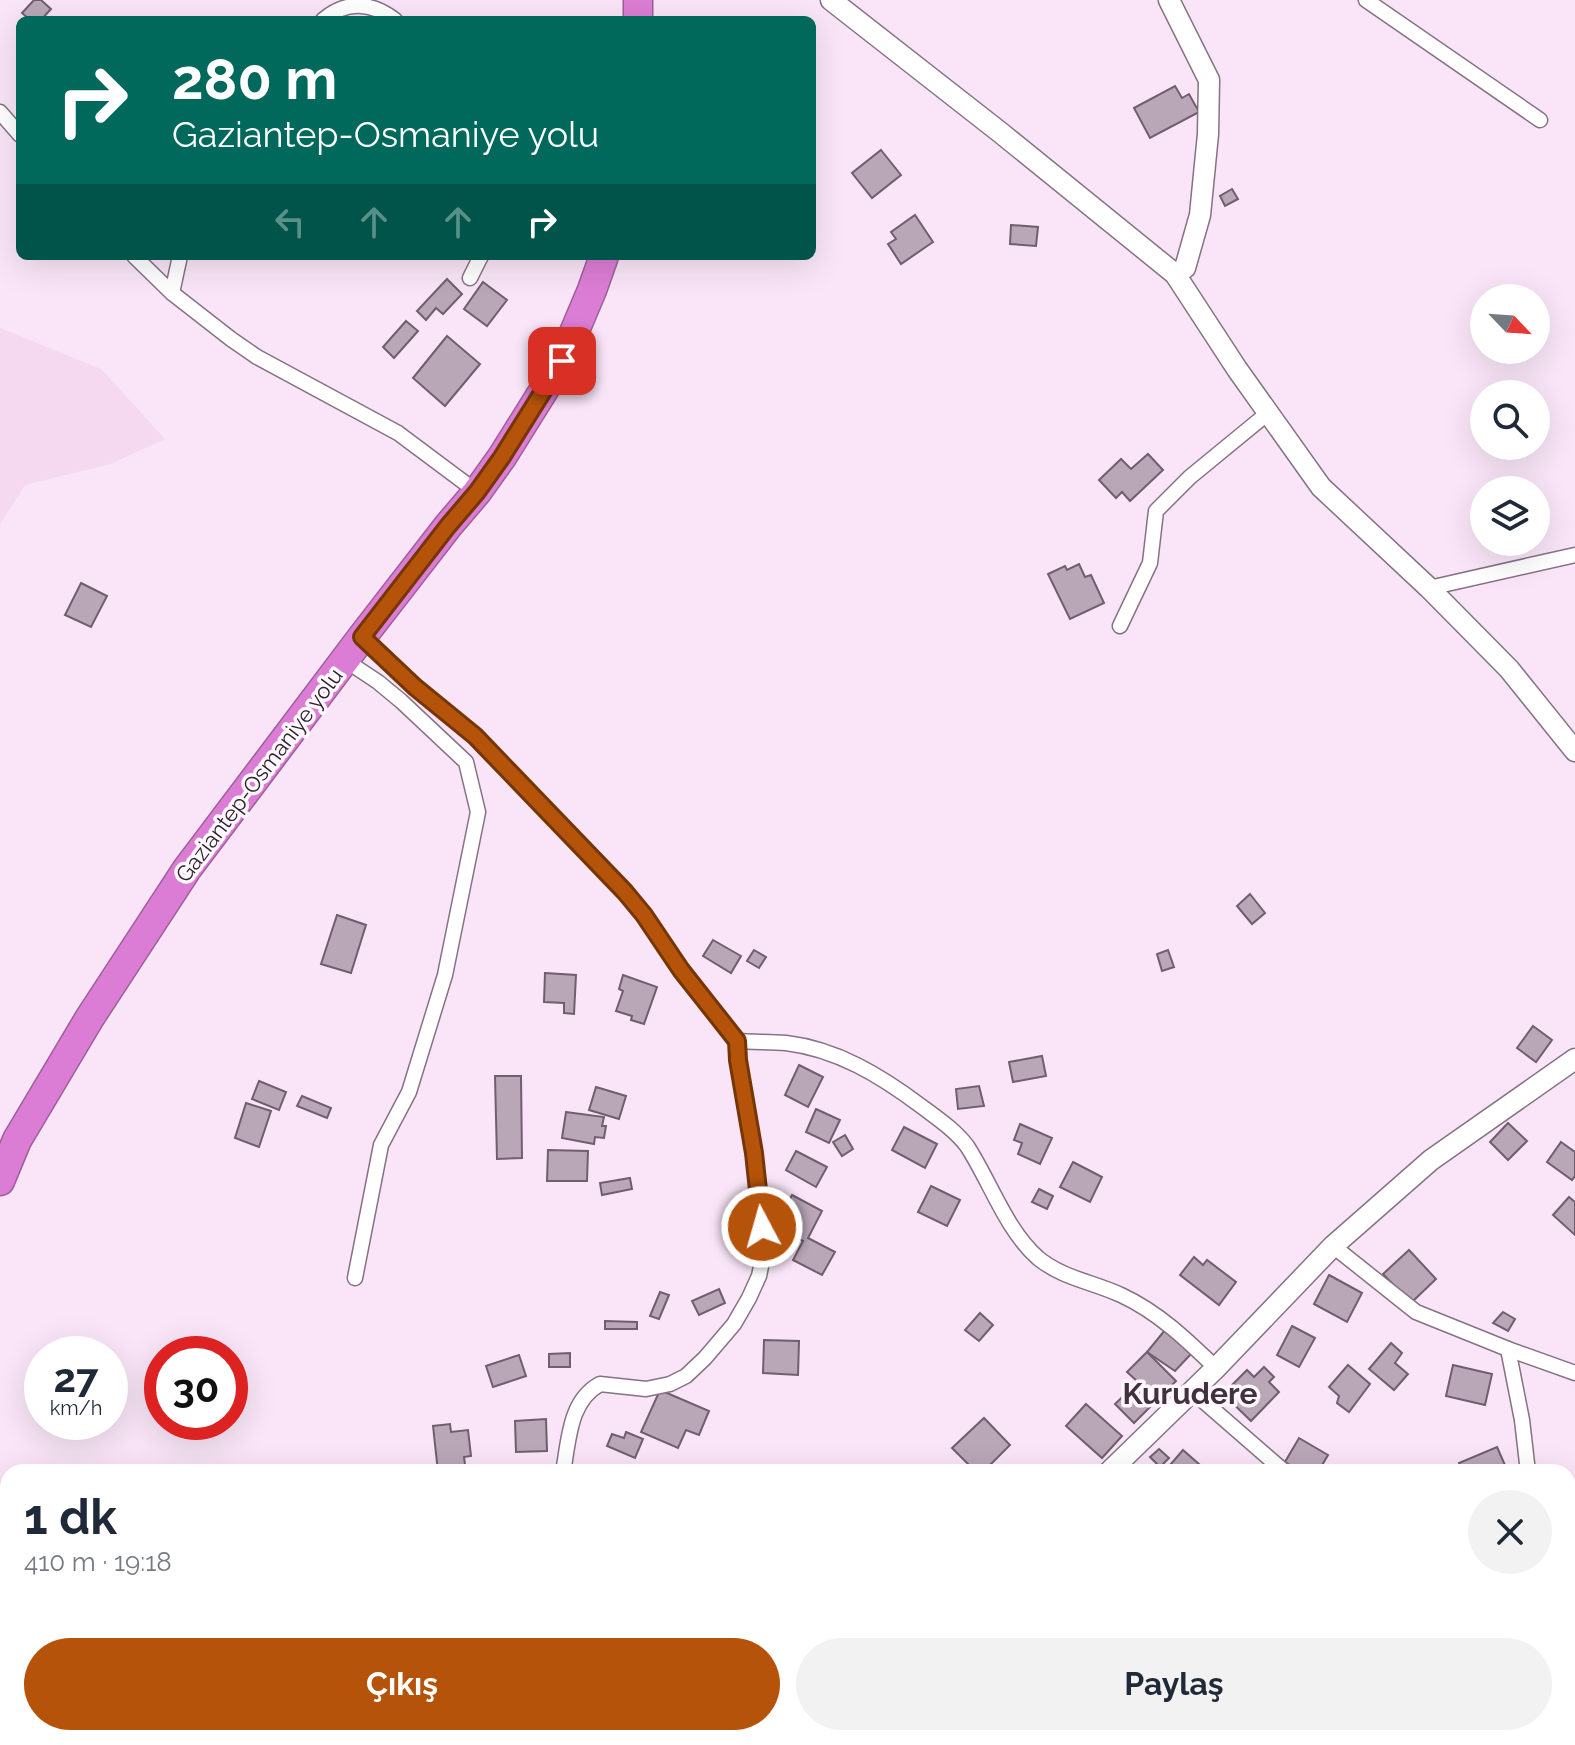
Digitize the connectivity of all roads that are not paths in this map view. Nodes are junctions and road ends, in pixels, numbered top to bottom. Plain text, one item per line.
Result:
1 (831, 0) edge
2 (1169, 0) edge
3 (1366, 0) edge
4 (329, 16) edge
5 (389, 16) edge
6 (0, 112) edge
7 (1540, 120) dead end
8 (16, 130) edge
9 (138, 260) edge
10 (179, 260) edge
11 (479, 260) edge
12 (603, 260) edge
13 (1175, 274) junction
14 (470, 278) dead end
15 (172, 293) junction
16 (1268, 413) junction
17 (477, 492) junction
18 (1575, 555) edge
19 (1429, 588) junction
20 (1120, 626) dead end
21 (362, 637) junction
22 (345, 660) junction
23 (1575, 751) edge
24 (737, 1041) junction
25 (1575, 1059) edge
26 (0, 1181) edge
27 (1333, 1246) junction
28 (355, 1278) dead end
29 (1508, 1349) junction
30 (1216, 1368) junction
31 (1575, 1373) edge
32 (1193, 1392) junction
33 (565, 1464) edge
34 (1117, 1464) edge
35 (1276, 1464) edge
36 (1527, 1464) edge

1 - 13 street
2 - 13 street
3 - 7 street
4 - 5 street
6 - 8 street
9 - 15 street
10 - 15 street
11 - 14 street
12 - 17 highway, Gaziantep-Osmaniye yolu
13 - 16 street
15 - 17 street
16 - 19 street
16 - 20 street
17 - 21 highway, Gaziantep-Osmaniye yolu
18 - 19 street
19 - 23 street
21 - 22 highway, Gaziantep-Osmaniye yolu
21 - 24 street
22 - 26 highway, Gaziantep-Osmaniye yolu
22 - 28 street
24 - 30 street
24 - 33 street
25 - 27 street
27 - 29 street
27 - 30 street
29 - 31 street
29 - 36 street
30 - 32 street
32 - 34 street
32 - 35 street

